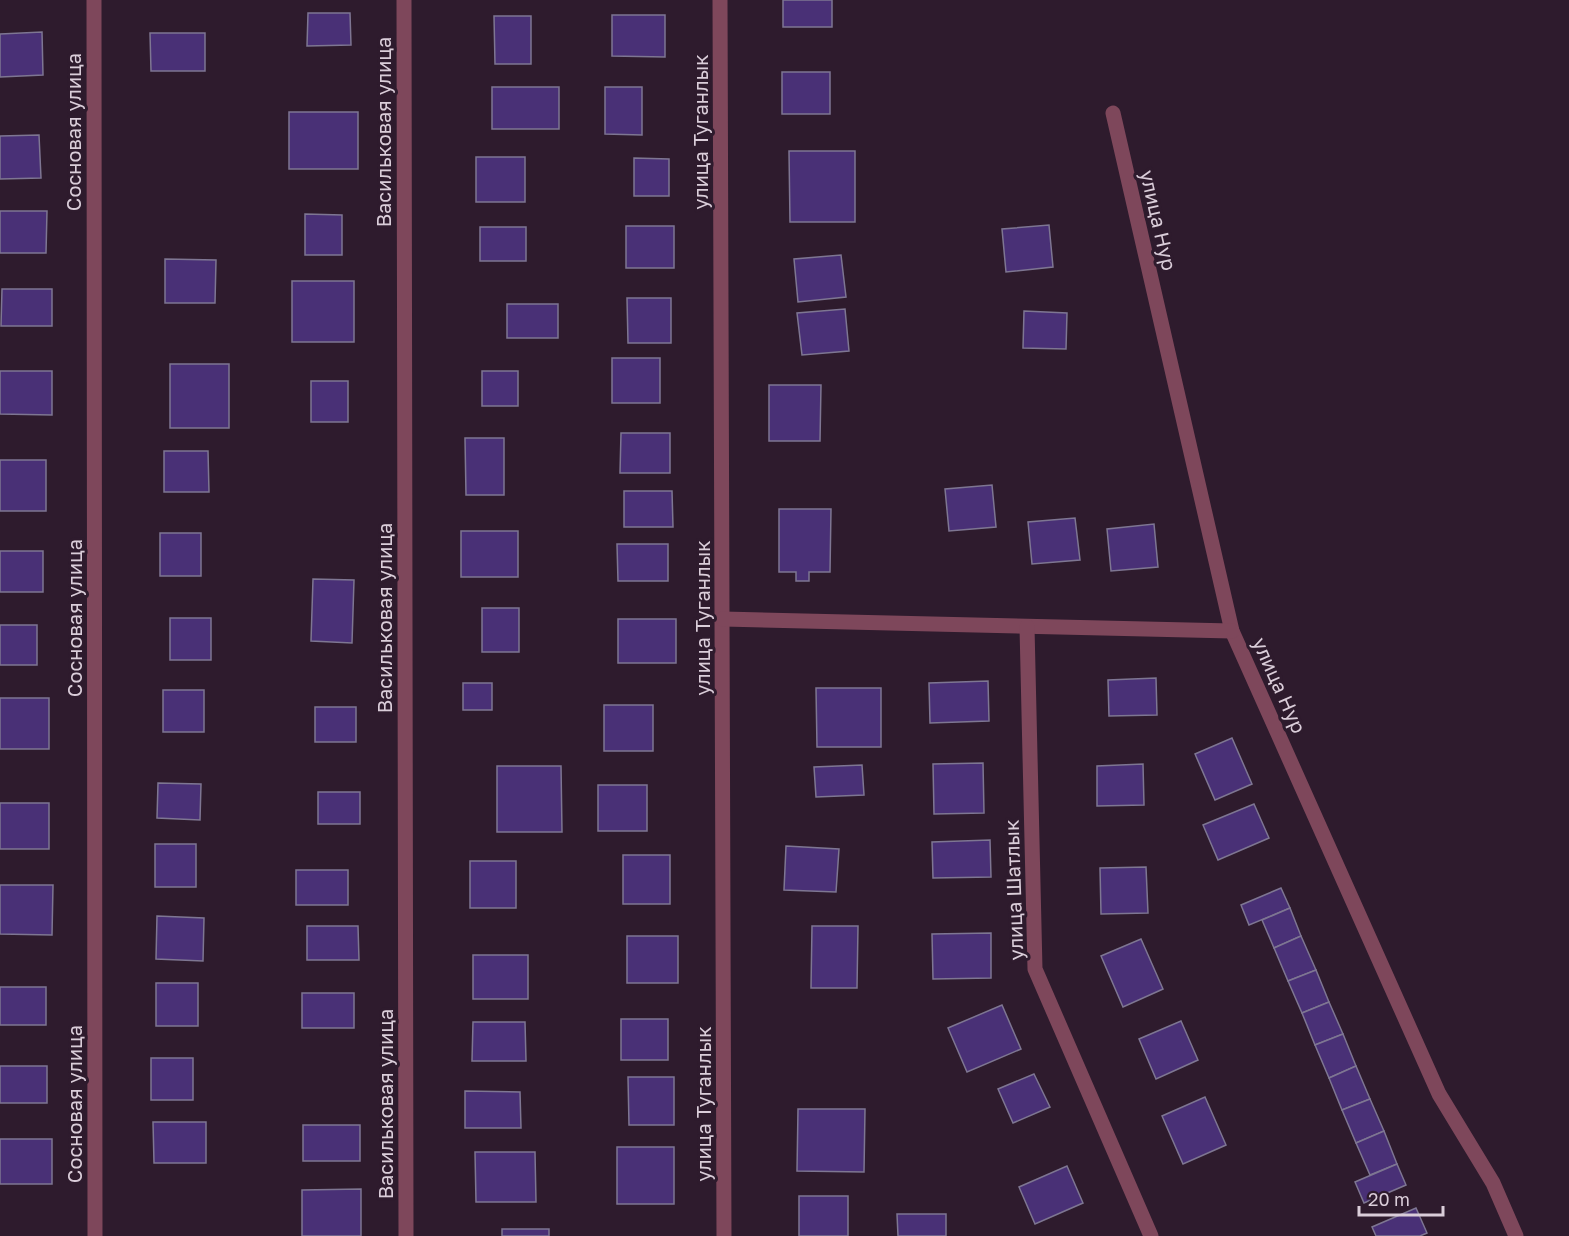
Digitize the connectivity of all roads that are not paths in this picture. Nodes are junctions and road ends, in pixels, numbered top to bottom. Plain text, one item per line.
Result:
1 (94, 0) edge
2 (404, 0) edge
3 (720, 0) edge
4 (1113, 113) dead end
5 (723, 619) junction
6 (1027, 627) junction
7 (1232, 630) junction
8 (95, 1236) edge
9 (406, 1236) edge
10 (724, 1236) edge
11 (1151, 1236) edge
12 (1516, 1236) edge

1 - 8 street, Сосновая улица
2 - 9 street, Васильковая улица
3 - 5 street, улица Туганлык
4 - 7 street, улица Нур
5 - 6 street
5 - 10 street, улица Туганлык
6 - 7 street
6 - 11 street, улица Шатлык
7 - 12 street, улица Нур

